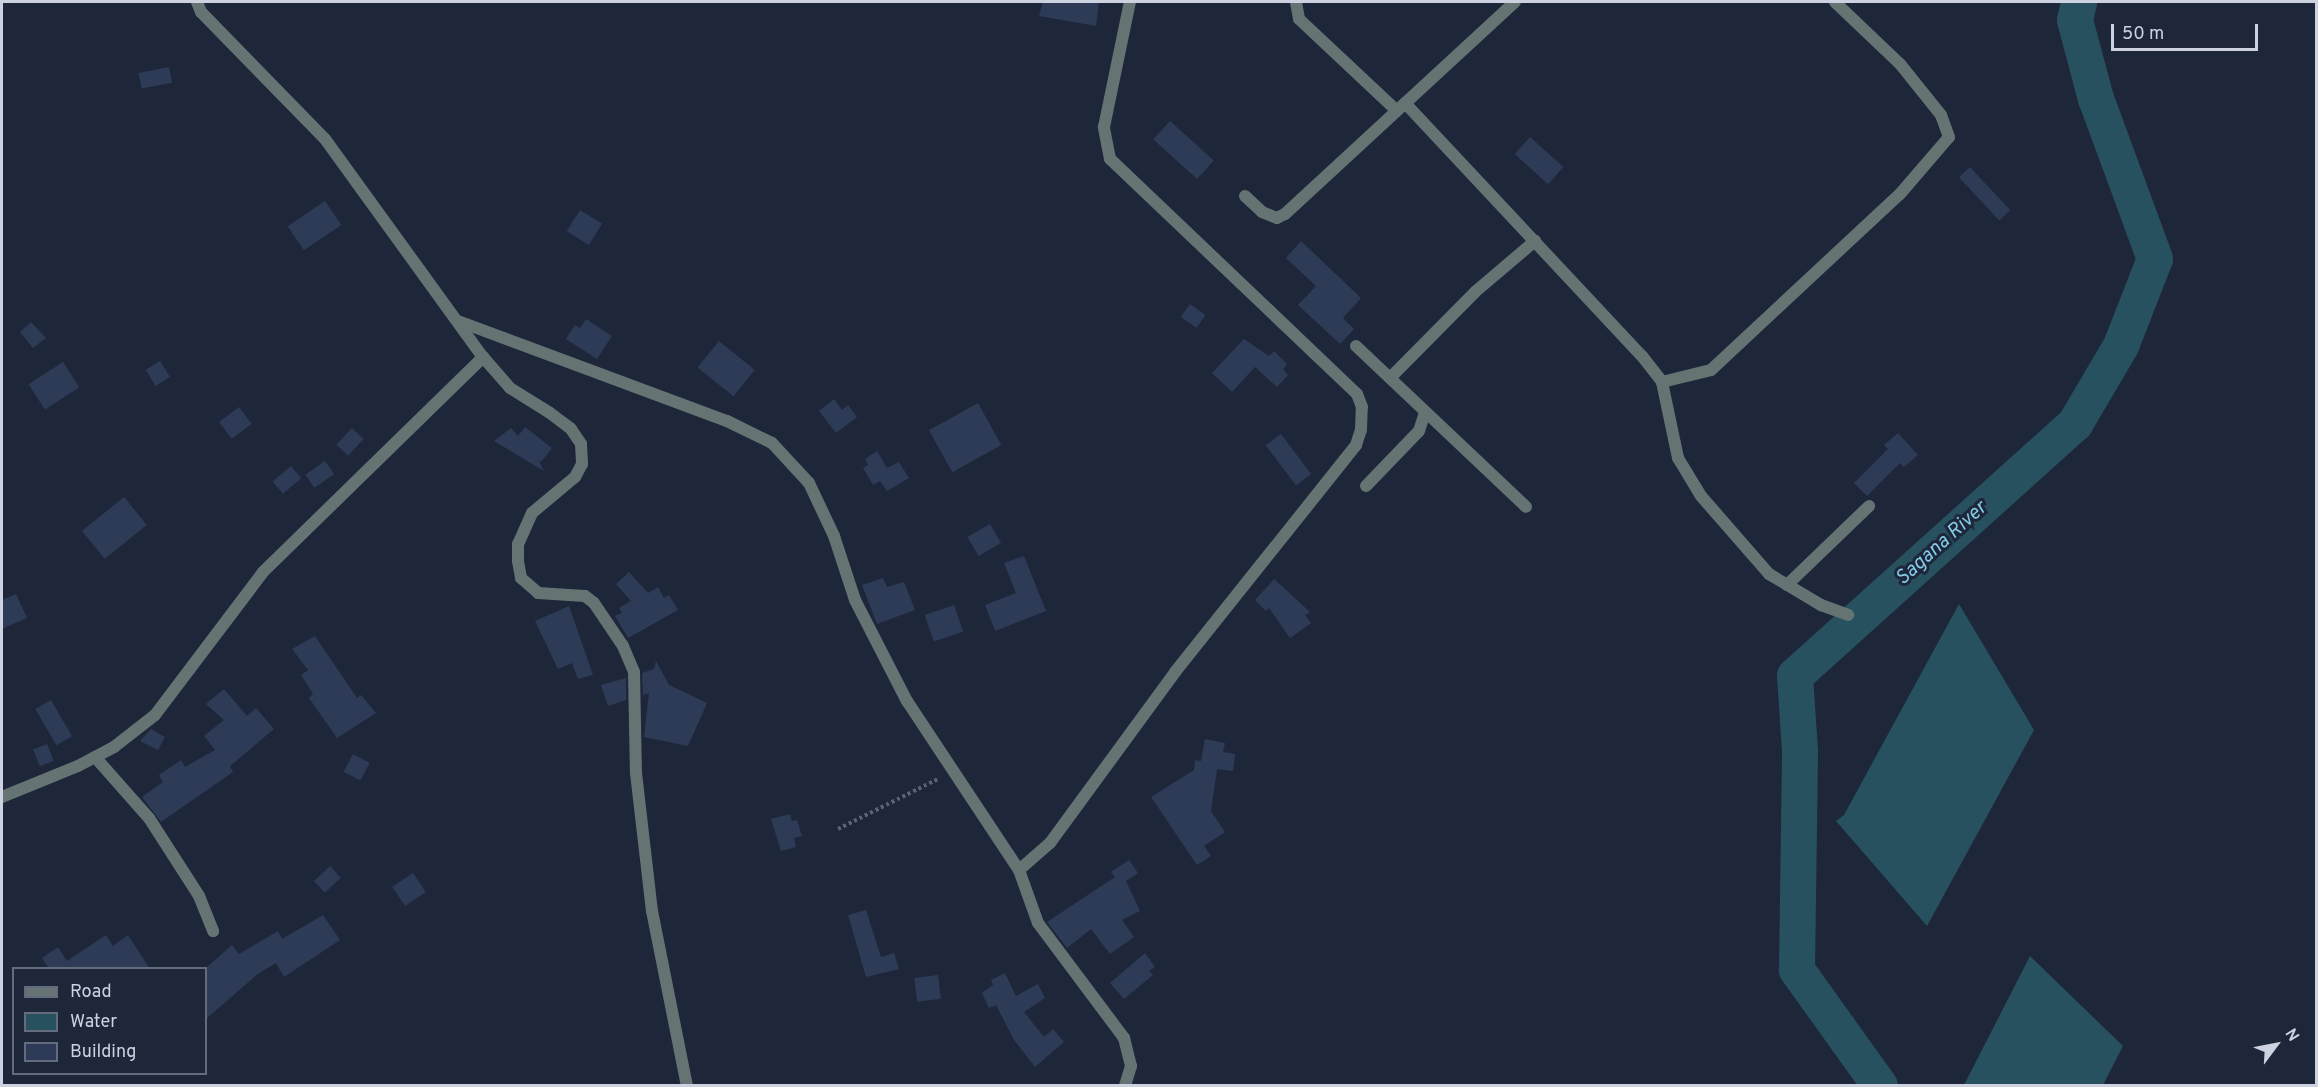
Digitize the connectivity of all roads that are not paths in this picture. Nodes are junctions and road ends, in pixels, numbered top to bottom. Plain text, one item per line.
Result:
1 (197, 2) edge
2 (1130, 2) edge
3 (1296, 2) edge
4 (1515, 2) edge
5 (1835, 2) edge
6 (1401, 107) junction
7 (1245, 196) dead end
8 (1535, 241) junction
9 (458, 321) junction
10 (1356, 346) dead end
11 (483, 357) junction
12 (1391, 377) junction
13 (1662, 382) junction
14 (1425, 413) junction
15 (1366, 486) dead end
16 (1869, 506) dead end
17 (1526, 507) dead end
18 (1787, 585) junction
19 (1848, 615) dead end
20 (95, 757) junction
21 (2, 797) edge
22 (1018, 870) junction
23 (213, 931) dead end
24 (687, 1086) edge
25 (1125, 1086) edge

1 - 9 street
2 - 22 street
3 - 6 street
4 - 6 street
5 - 13 street
6 - 7 street
6 - 8 street
8 - 12 street
8 - 13 street
9 - 11 street
9 - 22 street
10 - 12 street
11 - 20 street
11 - 24 street
12 - 14 street
13 - 18 street
14 - 15 street
14 - 17 street
16 - 18 street
18 - 19 street
20 - 21 street
20 - 23 street
22 - 25 street

